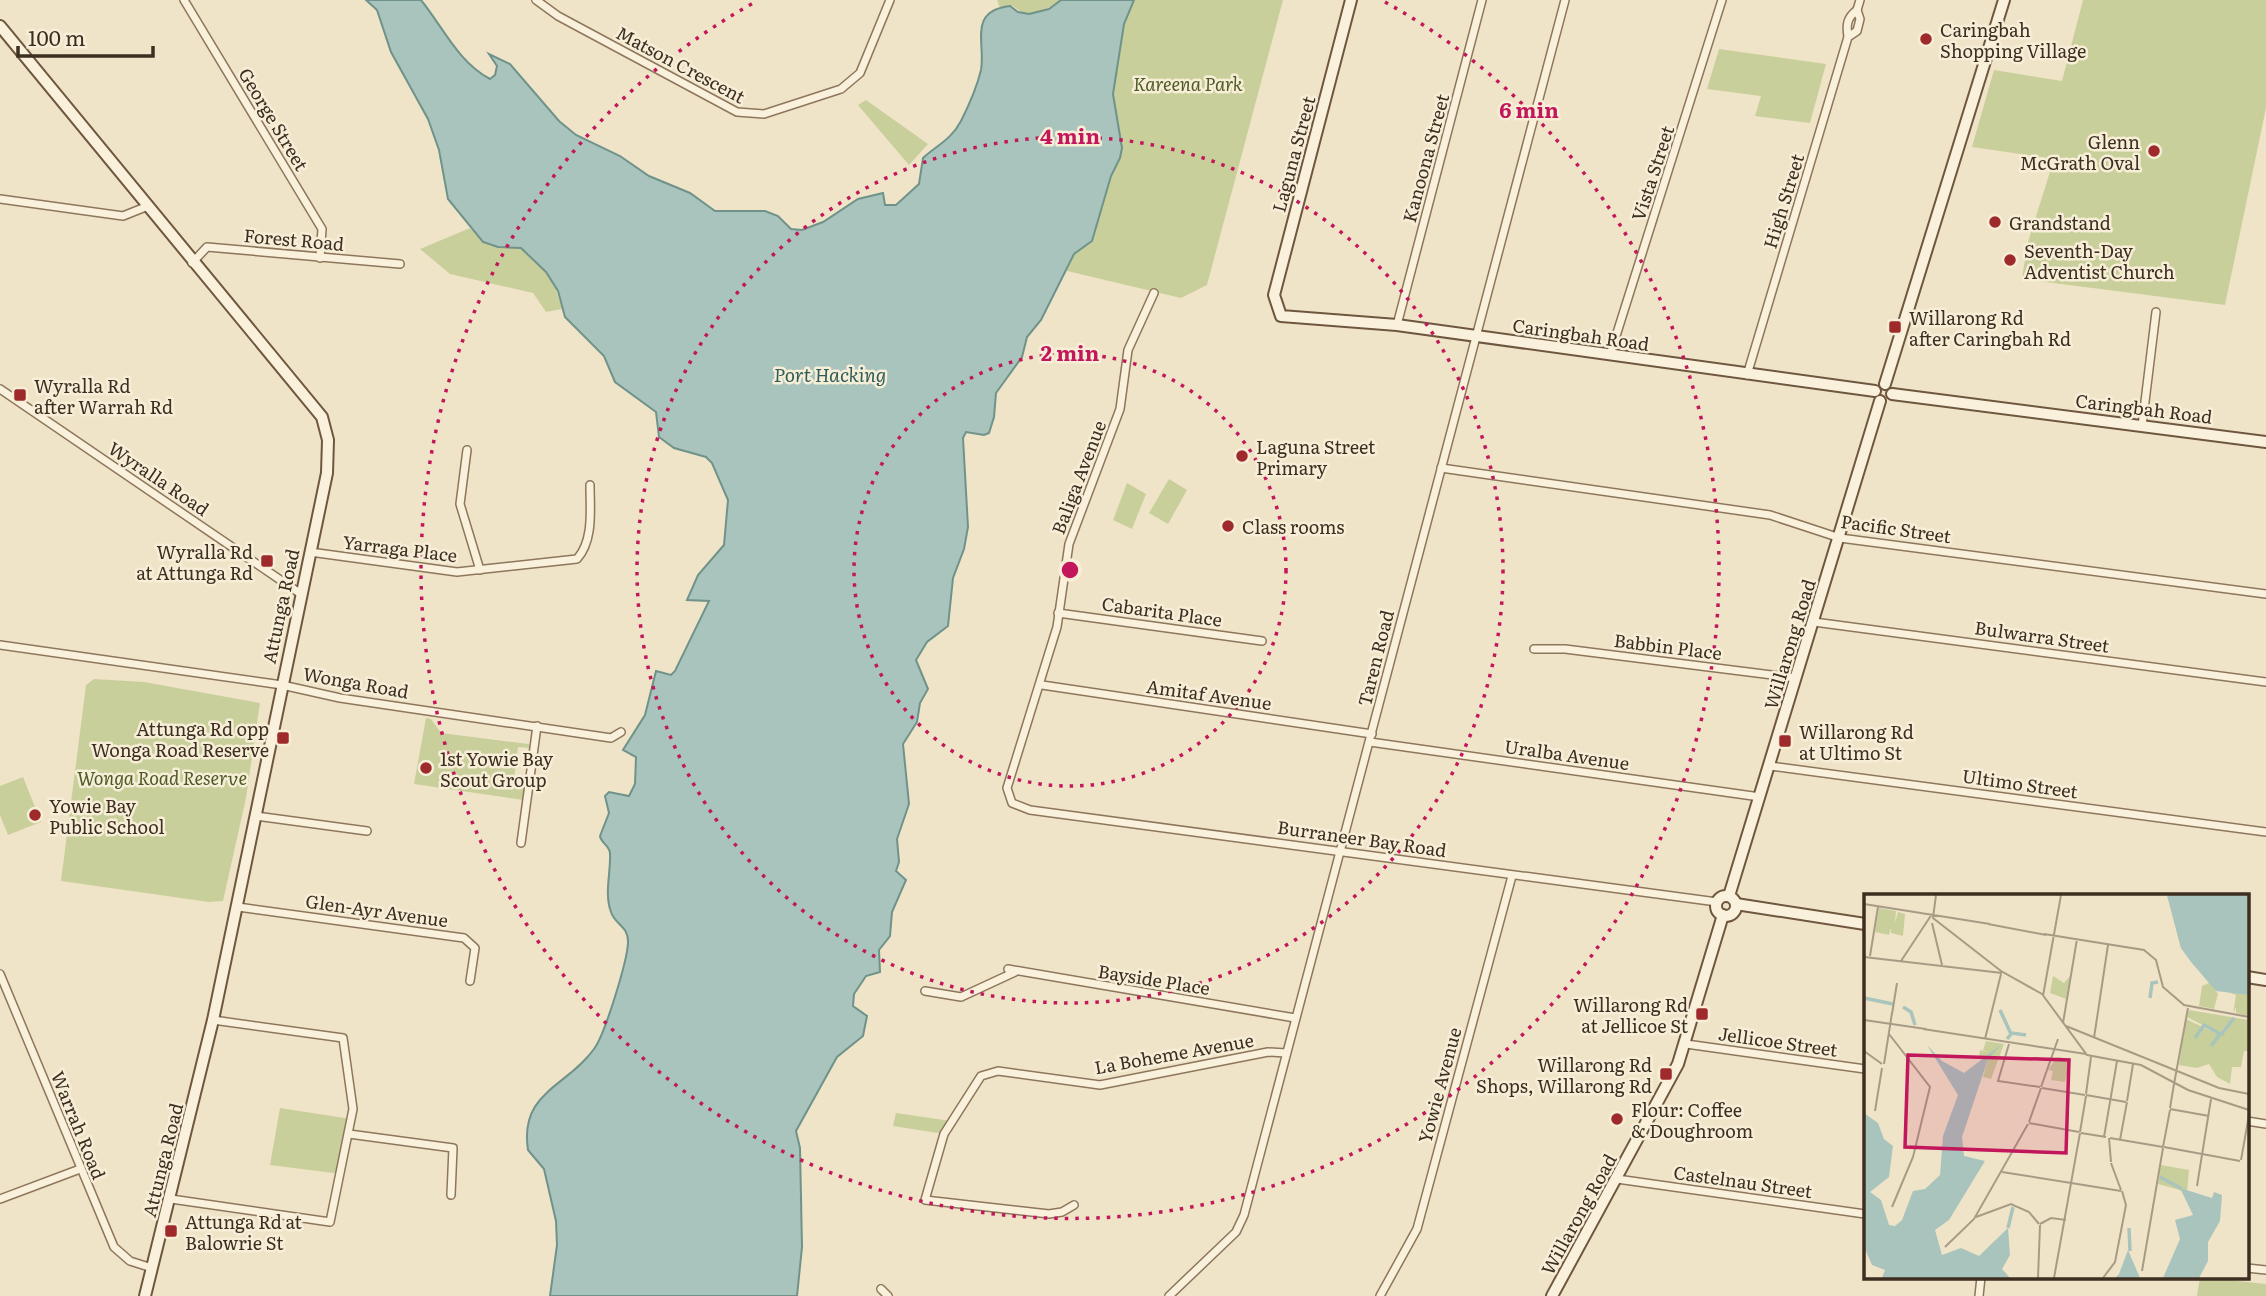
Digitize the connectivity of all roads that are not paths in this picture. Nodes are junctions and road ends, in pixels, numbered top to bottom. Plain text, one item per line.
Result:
1 (184, 0) edge
2 (536, 0) edge
3 (890, 0) edge
4 (1351, 0) edge
5 (1482, 0) edge
6 (1565, 0) edge
7 (1722, 0) edge
8 (1860, 0) edge
9 (2004, 0) edge
10 (0, 26) edge
11 (0, 200) edge
12 (148, 206) junction
13 (320, 258) junction
14 (192, 262) junction
15 (400, 264) dead end
16 (1154, 293) dead end
17 (2157, 312) dead end
18 (1281, 316) joint
19 (1397, 325) junction
20 (1474, 336) junction
21 (1610, 355) junction
22 (1746, 375) junction
23 (0, 389) edge
24 (1889, 389) junction
25 (1877, 396) junction
26 (2142, 426) junction
27 (2266, 442) edge
28 (467, 450) dead end
29 (1441, 468) junction
30 (590, 485) dead end
31 (1840, 538) junction
32 (310, 552) junction
33 (480, 570) junction
34 (300, 594) junction
35 (2266, 594) edge
36 (1058, 613) junction
37 (1814, 622) junction
38 (1262, 641) dead end
39 (0, 645) edge
40 (1534, 649) dead end
41 (1797, 678) junction
42 (2266, 682) edge
43 (282, 685) junction
44 (1041, 685) junction
45 (537, 726) junction
46 (621, 732) dead end
47 (1371, 738) junction
48 (1770, 766) junction
49 (1007, 796) joint
50 (1760, 797) junction
51 (256, 816) junction
52 (368, 831) dead end
53 (2266, 832) edge
54 (521, 843) dead end
55 (1340, 852) junction
56 (1512, 876) junction
57 (1733, 900) junction
58 (1717, 902) junction
59 (237, 907) junction
60 (1723, 915) junction
61 (1864, 924) edge
62 (0, 974) edge
63 (2248, 977) edge
64 (2266, 979) edge
65 (470, 981) dead end
66 (925, 991) dead end
67 (1295, 1018) junction
68 (213, 1020) junction
69 (1686, 1044) junction
70 (1286, 1052) junction
71 (1864, 1069) edge
72 (2248, 1121) edge
73 (2266, 1124) edge
74 (349, 1134) junction
75 (80, 1168) junction
76 (1617, 1179) junction
77 (451, 1195) dead end
78 (0, 1199) edge
79 (171, 1199) junction
80 (1074, 1205) dead end
81 (1864, 1214) edge
82 (152, 1268) junction
83 (2248, 1268) edge
84 (2266, 1270) edge
85 (1981, 1278) edge
86 (881, 1289) dead end
87 (145, 1296) edge
88 (888, 1296) edge
89 (1169, 1296) edge
90 (1380, 1296) edge
91 (1552, 1296) edge
92 (1979, 1296) edge

1 - 13 street, George Street
2 - 3 street, Matson Crescent
4 - 18 street, Laguna Street
5 - 19 street, Kanoona Street
6 - 20 street, Taren Road
7 - 21 street, Vista Street
8 - 22 street, High Street
9 - 24 street
10 - 12 street, Attunga Road
11 - 12 street
12 - 14 street, Attunga Road
13 - 14 street, Forest Road
13 - 15 street, Forest Road
14 - 32 street, Attunga Road
16 - 36 street, Baliga Avenue
17 - 26 street
18 - 19 street, Caringbah Road
19 - 20 street, Caringbah Road
20 - 21 street, Caringbah Road
20 - 29 street, Taren Road
21 - 22 street, Caringbah Road
22 - 25 street, Caringbah Road
23 - 34 street, Wyralla Road
24 - 25 street
24 - 26 street, Caringbah Road
25 - 31 street, Willarong Road
26 - 27 street, Caringbah Road
28 - 33 street
29 - 31 street, Pacific Street
29 - 47 street, Taren Road
30 - 33 street, Yarraga Place
31 - 35 street, Pacific Street
31 - 37 street, Willarong Road
32 - 33 street, Yarraga Place
32 - 34 street, Attunga Road
34 - 43 street, Attunga Road
36 - 38 street, Cabarita Place
36 - 44 street, Baliga Avenue
37 - 41 street, Willarong Road
37 - 42 street, Bulwarra Street
39 - 43 street, Wonga Road
40 - 41 street, Babbin Place
41 - 48 street, Willarong Road
43 - 45 street, Wonga Road
43 - 51 street, Attunga Road
44 - 47 street, Amitaf Avenue
44 - 49 street, Baliga Avenue
45 - 46 street, Wonga Road
45 - 54 street
47 - 50 street, Uralba Avenue
47 - 55 street, Taren Road
48 - 50 street, Willarong Road
48 - 53 street, Ultimo Street
49 - 55 street, Burraneer Bay Road
50 - 57 street, Willarong Road
51 - 52 street
51 - 59 street, Attunga Road
55 - 56 street, Burraneer Bay Road
55 - 67 street, Taren Road
56 - 58 street, Burraneer Bay Road
56 - 90 street, Yowie Avenue
57 - 58 street
57 - 60 street
57 - 61 street
58 - 60 street
59 - 65 street, Glen-Ayr Avenue
59 - 68 street, Attunga Road
60 - 69 street, Willarong Road
62 - 75 street, Warrah Road
63 - 64 street
66 - 67 street, Bayside Place
67 - 70 street, Taren Road
68 - 74 street
68 - 79 street, Attunga Road
69 - 71 street, Jellicoe Street
69 - 76 street, Willarong Road
70 - 80 street, La Boheme Avenue
70 - 89 street, Taren Road
72 - 73 street
74 - 77 street
74 - 79 street
75 - 78 street
75 - 82 street, Warrah Road
76 - 81 street, Castelnau Street
76 - 91 street, Willarong Road
79 - 82 street, Attunga Road
82 - 87 street, Attunga Road
83 - 84 street
85 - 92 street
86 - 88 street

